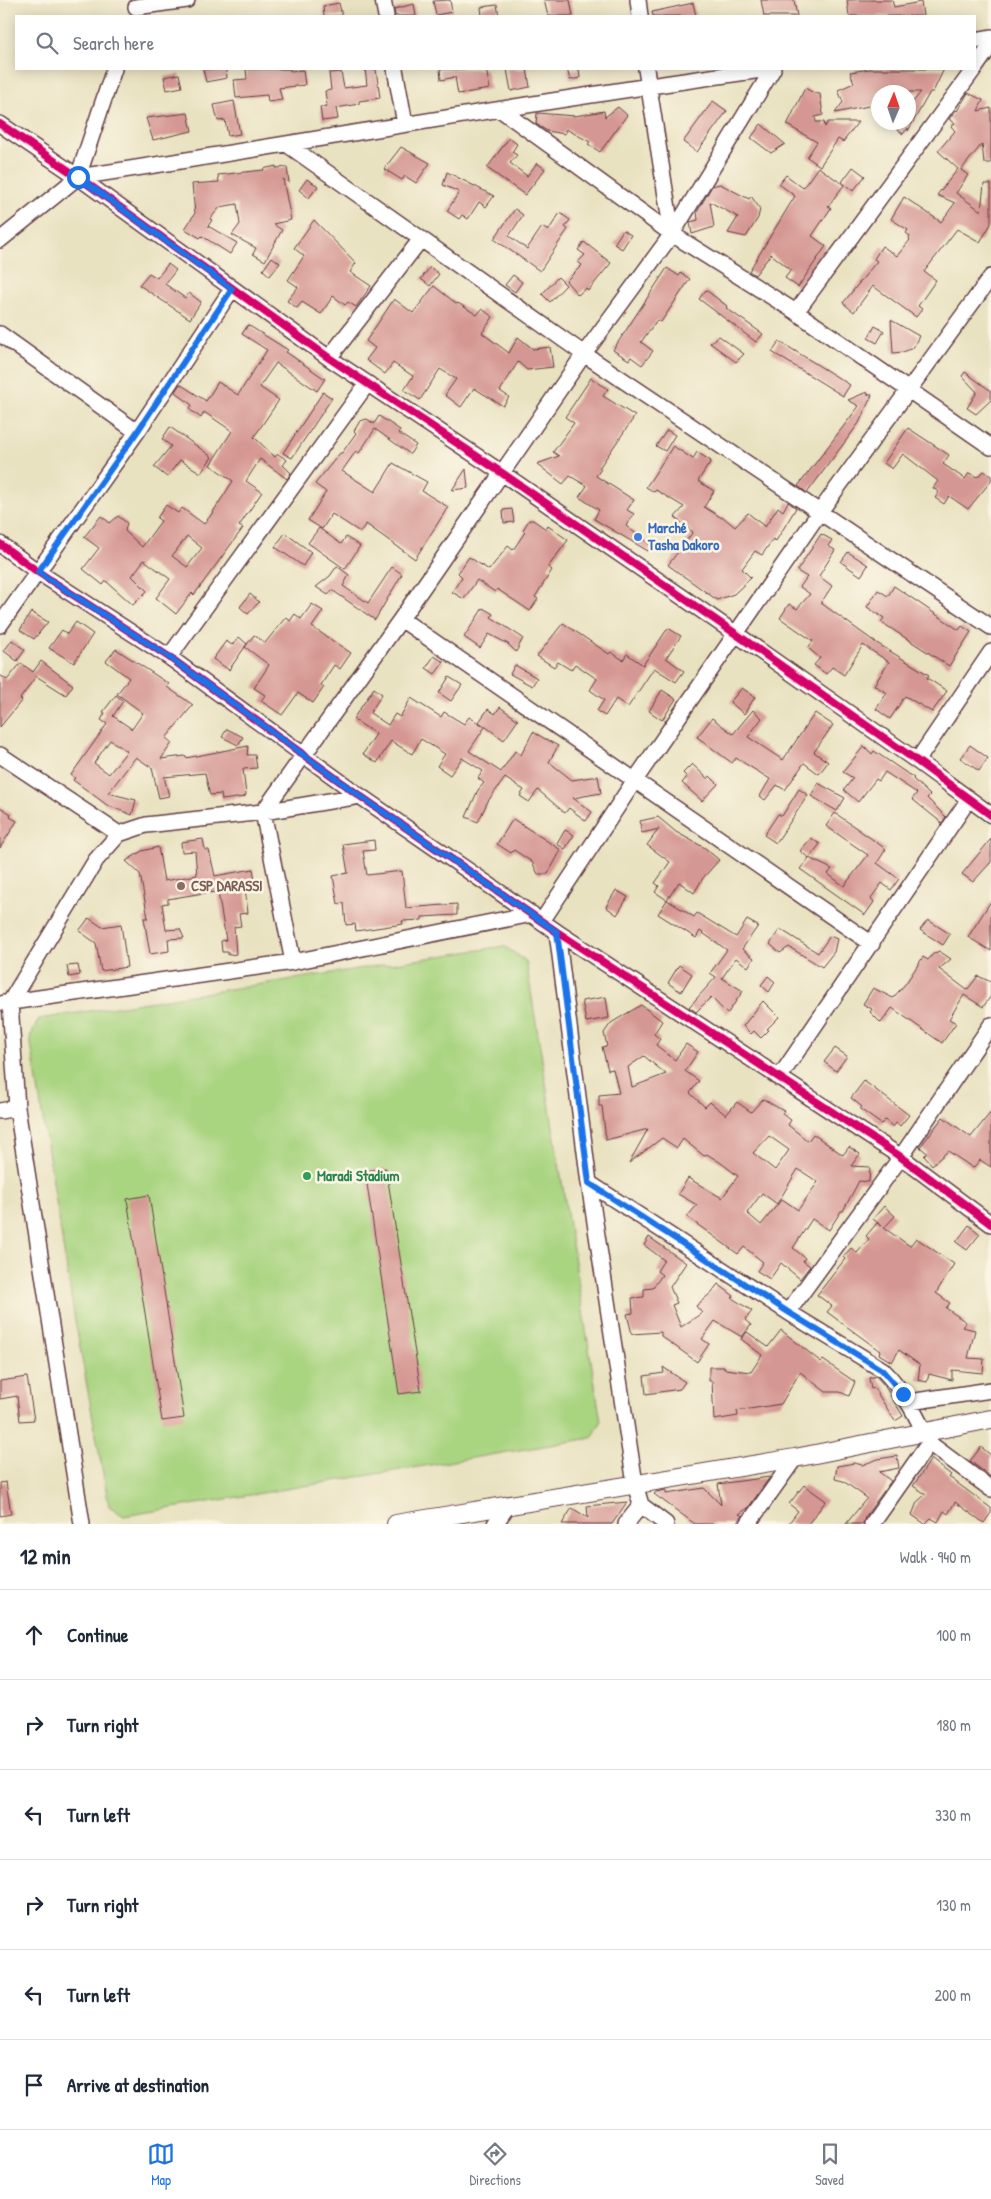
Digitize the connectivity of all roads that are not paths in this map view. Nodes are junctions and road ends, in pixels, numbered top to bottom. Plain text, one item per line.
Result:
1 (187, 0) edge
2 (383, 0) edge
3 (638, 0) edge
4 (136, 8) edge
5 (386, 15) edge
6 (640, 15) edge
7 (991, 37) edge
8 (976, 40) edge
9 (991, 45) edge
10 (976, 65) edge
11 (114, 70) edge
12 (395, 70) edge
13 (646, 70) edge
14 (762, 70) edge
15 (772, 70) edge
16 (973, 70) edge
17 (649, 85) junction
18 (501, 110) junction
19 (0, 124) edge
20 (405, 124) junction
21 (288, 145) junction
22 (78, 177) junction
23 (672, 234) junction
24 (421, 239) junction
25 (0, 240) edge
26 (991, 277) edge
27 (232, 289) junction
28 (796, 312) junction
29 (0, 334) edge
30 (584, 354) junction
31 (329, 358) junction
32 (367, 384) junction
33 (908, 390) junction
34 (137, 432) junction
35 (991, 447) edge
36 (502, 473) junction
37 (819, 513) junction
38 (0, 544) edge
39 (38, 572) junction
40 (401, 619) junction
41 (0, 625) edge
42 (991, 627) edge
43 (736, 634) junction
44 (991, 652) edge
45 (169, 657) junction
46 (0, 755) edge
47 (304, 755) junction
48 (917, 761) junction
49 (635, 780) junction
50 (360, 796) junction
51 (969, 799) junction
52 (264, 812) junction
53 (991, 815) edge
54 (119, 834) junction
55 (537, 917) junction
56 (557, 932) junction
57 (872, 944) junction
58 (293, 962) junction
59 (5, 1003) edge
60 (991, 1025) edge
61 (780, 1078) junction
62 (17, 1108) junction
63 (0, 1111) edge
64 (902, 1158) junction
65 (589, 1183) junction
66 (991, 1224) edge
67 (788, 1312) junction
68 (991, 1390) edge
69 (909, 1402) junction
70 (991, 1419) edge
71 (927, 1437) junction
72 (795, 1458) junction
73 (635, 1484) junction
74 (991, 1489) edge
75 (509, 1504) junction
76 (641, 1505) junction
77 (82, 1524) edge
78 (396, 1524) edge
79 (495, 1524) edge
80 (626, 1524) edge
81 (666, 1524) edge
82 (748, 1524) edge
83 (872, 1524) edge

1 - 4 street
2 - 5 street
3 - 6 street
7 - 8 street
9 - 10 street
11 - 22 street
12 - 20 street
13 - 17 street
14 - 17 street
15 - 23 street
16 - 28 street
17 - 18 street
17 - 23 street
18 - 20 street
18 - 23 street
19 - 22 street
20 - 21 street
21 - 22 street
21 - 24 street
22 - 25 street
22 - 27 street
23 - 28 street
23 - 30 street
24 - 30 street
24 - 31 street
26 - 33 street
27 - 31 street
27 - 34 street
28 - 33 street
29 - 34 street
30 - 36 street
30 - 37 street
31 - 32 street
32 - 36 street
32 - 45 street
33 - 35 street
33 - 37 street
34 - 39 street
36 - 40 street
36 - 43 street
37 - 42 street
37 - 43 street
38 - 39 street
39 - 41 street
39 - 45 street
40 - 47 street
40 - 49 street
43 - 48 street
43 - 49 street
44 - 48 street
45 - 47 street
46 - 54 street
47 - 50 street
47 - 52 street
48 - 51 street
49 - 55 street
49 - 57 street
50 - 52 street
50 - 55 street
51 - 53 street
51 - 57 street
52 - 54 street
52 - 58 street
54 - 59 street
55 - 56 street
55 - 58 street
56 - 61 street
56 - 65 street
57 - 61 street
58 - 59 street
59 - 62 street
60 - 64 street
61 - 64 street
62 - 63 street
62 - 77 street
64 - 66 street
64 - 67 street
65 - 67 street
65 - 73 street
67 - 69 street
68 - 69 street
69 - 71 street
70 - 71 street
71 - 72 street
71 - 74 street
71 - 83 street
72 - 73 street
72 - 82 street
73 - 75 street
73 - 76 street
75 - 78 street
75 - 79 street
76 - 80 street
76 - 81 street

